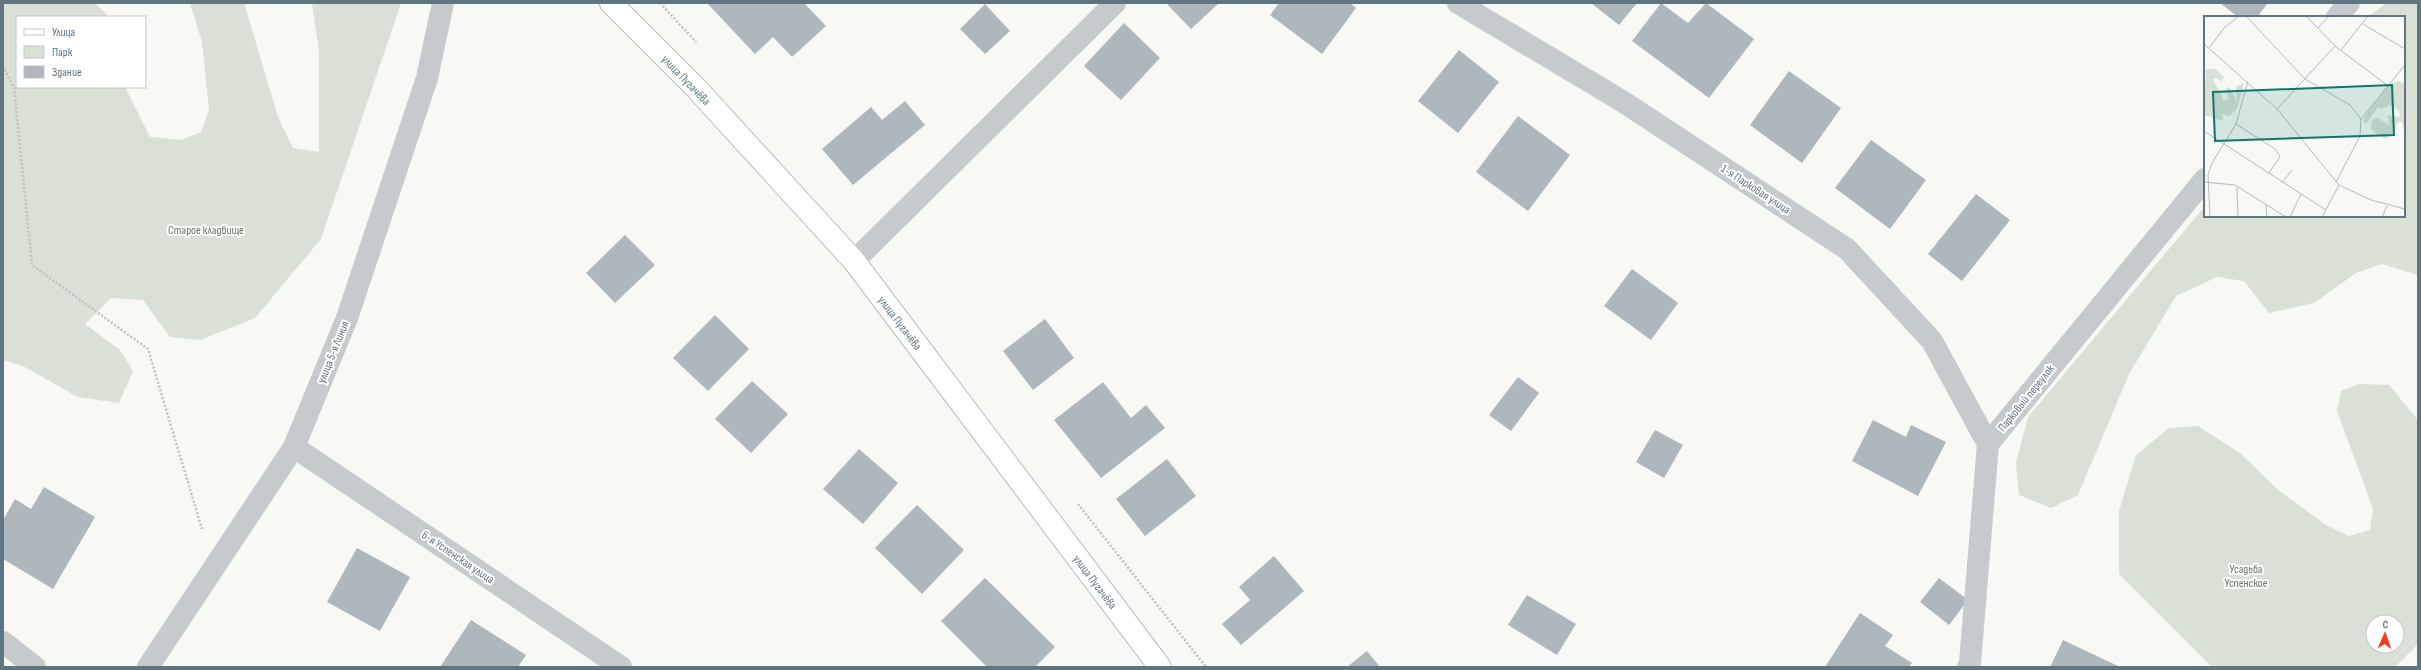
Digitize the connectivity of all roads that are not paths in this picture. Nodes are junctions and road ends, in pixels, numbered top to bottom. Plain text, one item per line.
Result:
1 (443, 3) edge
2 (611, 3) edge
3 (1115, 3) edge
4 (1458, 3) edge
5 (2349, 3) edge
6 (2338, 16) edge
7 (2204, 180) edge
8 (854, 261) junction
9 (1988, 444) junction
10 (294, 447) junction
11 (3, 642) edge
12 (35, 667) edge
13 (148, 667) edge
14 (621, 667) edge
15 (1160, 667) edge
16 (1968, 667) edge

1 - 10 street, улица 5-я Линия
2 - 8 street, улица Пугачёва
3 - 8 street
4 - 9 street, 1-я Парковая улица
5 - 6 street
7 - 9 street, Парковый переулок
8 - 15 street, улица Пугачёва
9 - 16 street
10 - 13 street, улица 5-я Линия
10 - 14 street, 6-я Успенская улица
11 - 12 street

